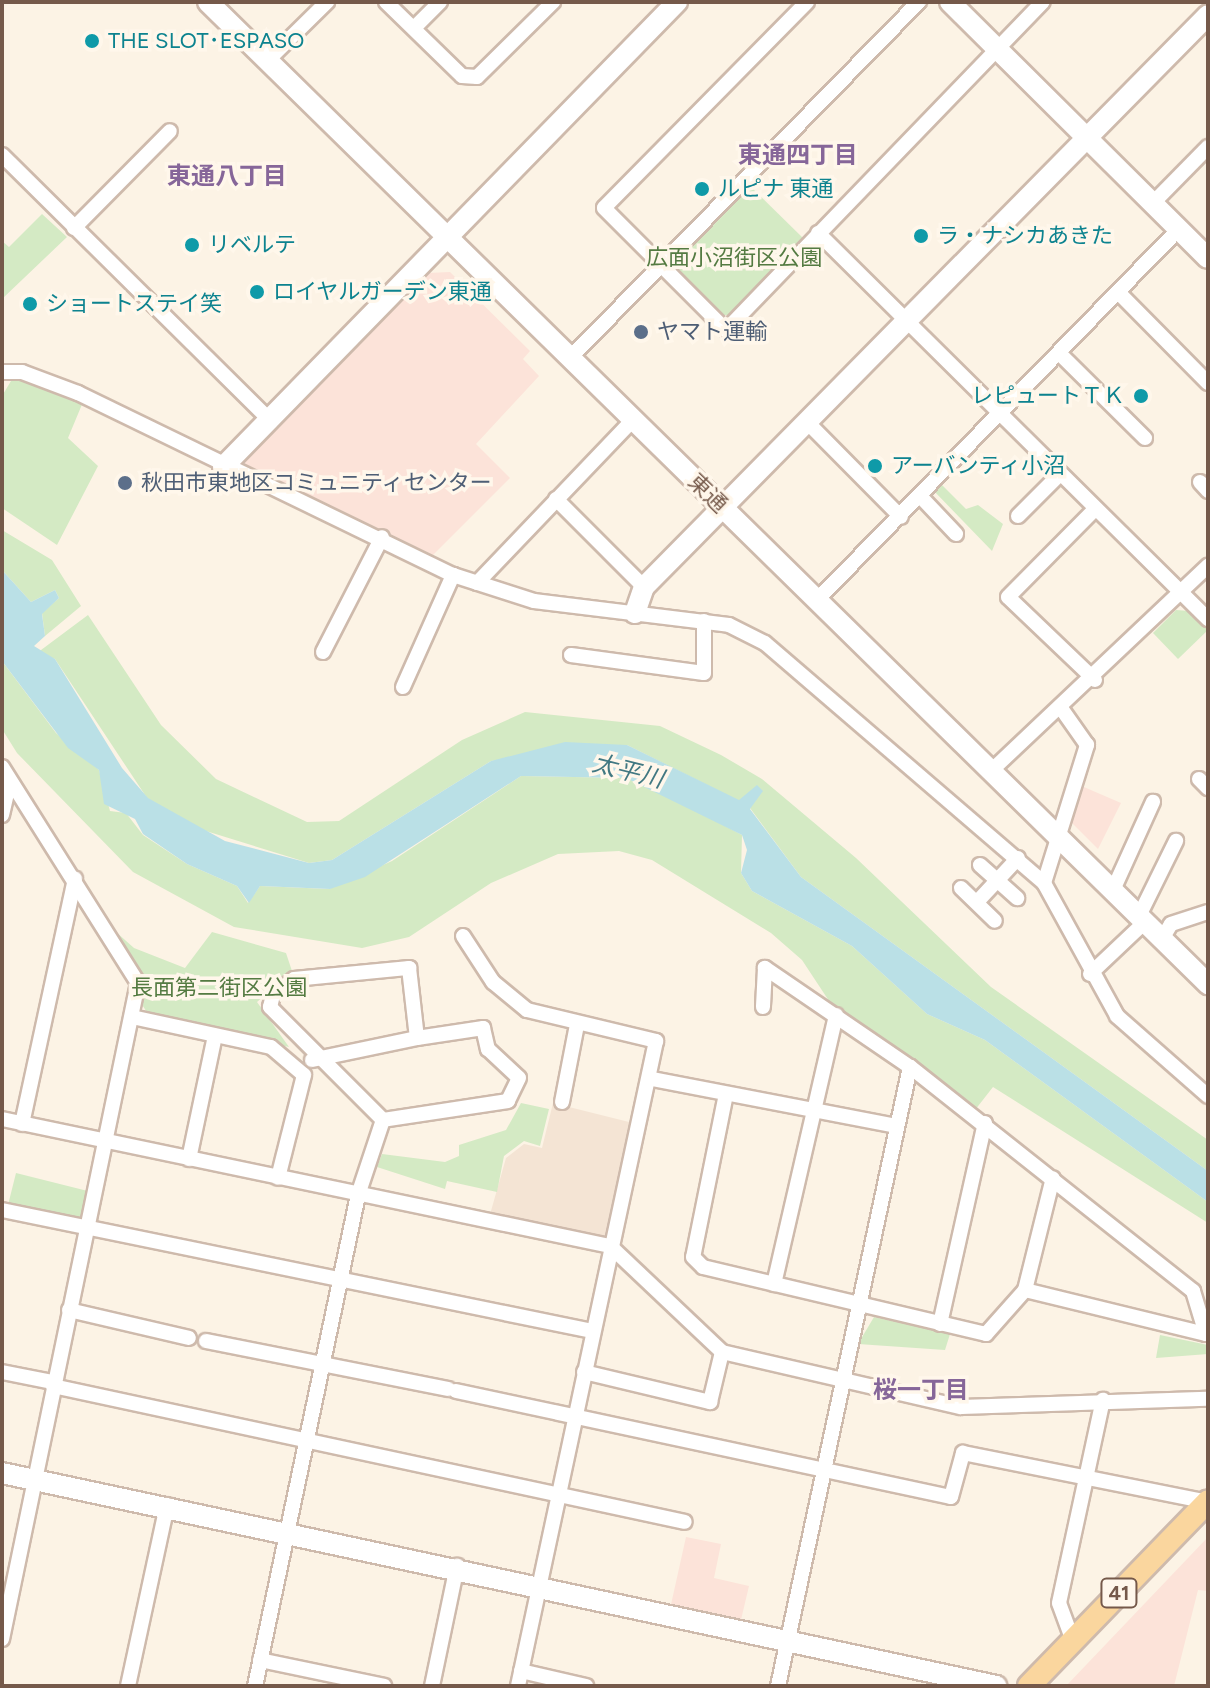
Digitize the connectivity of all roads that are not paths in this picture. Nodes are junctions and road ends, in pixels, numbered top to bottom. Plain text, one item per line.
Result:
1 (208, 2) edge
2 (327, 2) edge
3 (386, 2) edge
4 (440, 2) edge
5 (553, 2) edge
6 (677, 2) edge
7 (807, 2) edge
8 (919, 2) edge
9 (950, 2) edge
10 (1043, 2) edge
11 (1208, 15) edge
12 (414, 28) junction
13 (997, 49) junction
14 (268, 60) junction
15 (170, 131) dead end
16 (1087, 138) junction
17 (1208, 147) edge
18 (2, 155) edge
19 (1152, 204) junction
20 (74, 228) junction
21 (1178, 230) junction
22 (818, 233) junction
23 (447, 237) junction
24 (1208, 258) edge
25 (660, 266) junction
26 (1118, 292) junction
27 (906, 322) junction
28 (1059, 353) junction
29 (570, 358) junction
30 (2, 372) edge
31 (1208, 383) edge
32 (1000, 414) junction
33 (270, 420) junction
34 (633, 420) junction
35 (808, 423) junction
36 (1145, 438) dead end
37 (223, 467) junction
38 (1060, 474) junction
39 (921, 497) junction
40 (556, 499) junction
41 (723, 509) junction
42 (1095, 509) junction
43 (1018, 516) dead end
44 (901, 517) junction
45 (956, 534) dead end
46 (382, 537) junction
47 (1208, 566) edge
48 (453, 575) junction
49 (477, 583) junction
50 (644, 587) junction
51 (1182, 593) junction
52 (817, 600) junction
53 (635, 613) junction
54 (1208, 619) edge
55 (704, 621) junction
56 (323, 652) dead end
57 (571, 655) dead end
58 (1095, 680) junction
59 (403, 687) dead end
60 (1061, 708) junction
61 (991, 771) junction
62 (5, 774) edge
63 (1153, 802) dead end
64 (2, 815) edge
65 (1056, 835) junction
66 (1176, 841) dead end
67 (1018, 858) junction
68 (980, 865) dead end
69 (75, 879) junction
70 (998, 881) junction
71 (1044, 883) junction
72 (961, 888) dead end
73 (1113, 890) junction
74 (1017, 898) dead end
75 (977, 902) junction
76 (1208, 912) edge
77 (1142, 919) junction
78 (995, 921) dead end
79 (463, 936) dead end
80 (1162, 939) junction
81 (1090, 974) junction
82 (1208, 984) edge
83 (763, 1007) dead end
84 (836, 1015) junction
85 (132, 1017) junction
86 (577, 1025) junction
87 (215, 1036) junction
88 (417, 1038) junction
89 (315, 1058) junction
90 (910, 1067) junction
91 (296, 1068) junction
92 (652, 1079) junction
93 (726, 1094) junction
94 (1208, 1096) edge
95 (562, 1102) dead end
96 (815, 1111) junction
97 (2, 1119) edge
98 (383, 1120) junction
99 (985, 1123) junction
100 (22, 1124) junction
101 (895, 1126) junction
102 (104, 1141) junction
103 (189, 1159) junction
104 (278, 1178) junction
105 (1053, 1178) junction
106 (358, 1195) junction
107 (2, 1210) edge
108 (86, 1227) junction
109 (610, 1246) junction
110 (340, 1279) junction
111 (774, 1284) junction
112 (1025, 1290) junction
113 (857, 1304) junction
114 (69, 1310) junction
115 (940, 1324) junction
116 (592, 1331) junction
117 (189, 1338) dead end
118 (206, 1341) dead end
119 (722, 1352) junction
120 (323, 1364) junction
121 (2, 1372) edge
122 (584, 1372) junction
123 (841, 1379) junction
124 (53, 1384) junction
125 (1208, 1399) edge
126 (1103, 1400) junction
127 (575, 1414) junction
128 (306, 1441) junction
129 (821, 1471) junction
130 (2, 1473) edge
131 (1087, 1478) junction
132 (35, 1479) junction
133 (559, 1496) junction
134 (1208, 1502) edge
135 (167, 1505) junction
136 (685, 1522) dead end
137 (287, 1529) junction
138 (457, 1566) junction
139 (540, 1585) junction
140 (2, 1639) edge
141 (785, 1639) junction
142 (1073, 1641) junction
143 (260, 1660) junction
144 (520, 1678) edge
145 (128, 1686) edge
146 (255, 1686) edge
147 (384, 1686) edge
148 (432, 1686) edge
149 (586, 1686) edge
150 (778, 1686) edge
151 (996, 1686) edge
152 (1029, 1686) edge

1 - 14 street, 東通
2 - 14 street
3 - 12 street
4 - 12 street
5 - 12 street
6 - 23 street
7 - 25 street
8 - 25 street
9 - 13 street
10 - 13 street
11 - 16 street
13 - 16 street
13 - 22 street
14 - 23 street, 東通
15 - 20 street
16 - 19 street
16 - 27 street
17 - 19 street
18 - 20 street
19 - 21 street
20 - 33 street
21 - 24 street
21 - 26 street
22 - 25 street
22 - 27 street
23 - 29 street, 東通
23 - 33 street
25 - 29 street
26 - 28 street
26 - 31 street
27 - 32 street
27 - 35 street
28 - 32 street
28 - 36 street
29 - 34 street, 東通
30 - 37 street
32 - 38 street
32 - 39 street
33 - 37 street
34 - 40 street
34 - 41 street, 東通
35 - 41 street
35 - 44 street
37 - 46 street
38 - 42 street
38 - 43 street
39 - 44 street
39 - 45 street
40 - 49 street
40 - 50 street
41 - 50 street
41 - 52 street, 東通
42 - 51 street
42 - 58 street
44 - 52 street
46 - 48 street
46 - 56 street
47 - 51 street
48 - 49 street
48 - 59 street
49 - 53 street
50 - 53 street
51 - 54 street
51 - 58 street
52 - 61 street, 東通
53 - 55 street
55 - 57 street
55 - 67 street
58 - 60 street
60 - 61 street
60 - 65 street
61 - 65 street, 東通
62 - 64 street
62 - 69 street
63 - 73 street
65 - 71 street
65 - 73 street, 東通
66 - 77 street
67 - 70 street
67 - 71 street
68 - 70 street
69 - 85 street
69 - 100 street
70 - 74 street
70 - 75 street
71 - 81 street
72 - 75 street
73 - 77 street, 東通
75 - 78 street
76 - 80 street
77 - 80 street, 東通
77 - 81 street
79 - 86 street
80 - 82 street, 東通
81 - 94 street
83 - 84 street
84 - 90 street
84 - 96 street
85 - 87 street
85 - 102 street
86 - 92 street
86 - 95 street
87 - 91 street
87 - 103 street
88 - 89 street
88 - 89 street
88 - 98 street
89 - 91 street
89 - 98 street
90 - 99 street
90 - 101 street
91 - 104 street
92 - 93 street
92 - 109 street
93 - 96 street
93 - 111 street
96 - 101 street
96 - 111 street
97 - 100 street
98 - 106 street
99 - 105 street
99 - 115 street
100 - 102 street
101 - 113 street
102 - 103 street
102 - 108 street
103 - 104 street
104 - 106 street
105 - 112 street
105 - 112 street
106 - 109 street
106 - 110 street
107 - 108 street
108 - 110 street
108 - 114 street
109 - 116 street
109 - 119 street
110 - 116 street
110 - 120 street
111 - 113 street
112 - 115 street
113 - 115 street
113 - 123 street
114 - 117 street
114 - 124 street
116 - 122 street
118 - 120 street
119 - 122 street
119 - 123 street
120 - 127 street
120 - 128 street
121 - 124 street
122 - 127 street
123 - 126 street
123 - 129 street
124 - 128 street
124 - 132 street
125 - 126 street
126 - 131 street
127 - 129 street
127 - 133 street
128 - 133 street
128 - 137 street
129 - 131 street
129 - 141 street
130 - 132 street
131 - 134 street
131 - 142 street
132 - 135 street
132 - 140 street
133 - 136 street
133 - 139 street
134 - 142 main road, 41
135 - 137 street
135 - 145 street
137 - 138 street
137 - 143 street
138 - 139 street
138 - 148 street
139 - 141 street
139 - 144 street
141 - 150 street
141 - 151 street
142 - 152 main road, 41
143 - 146 street
143 - 147 street
144 - 149 street

